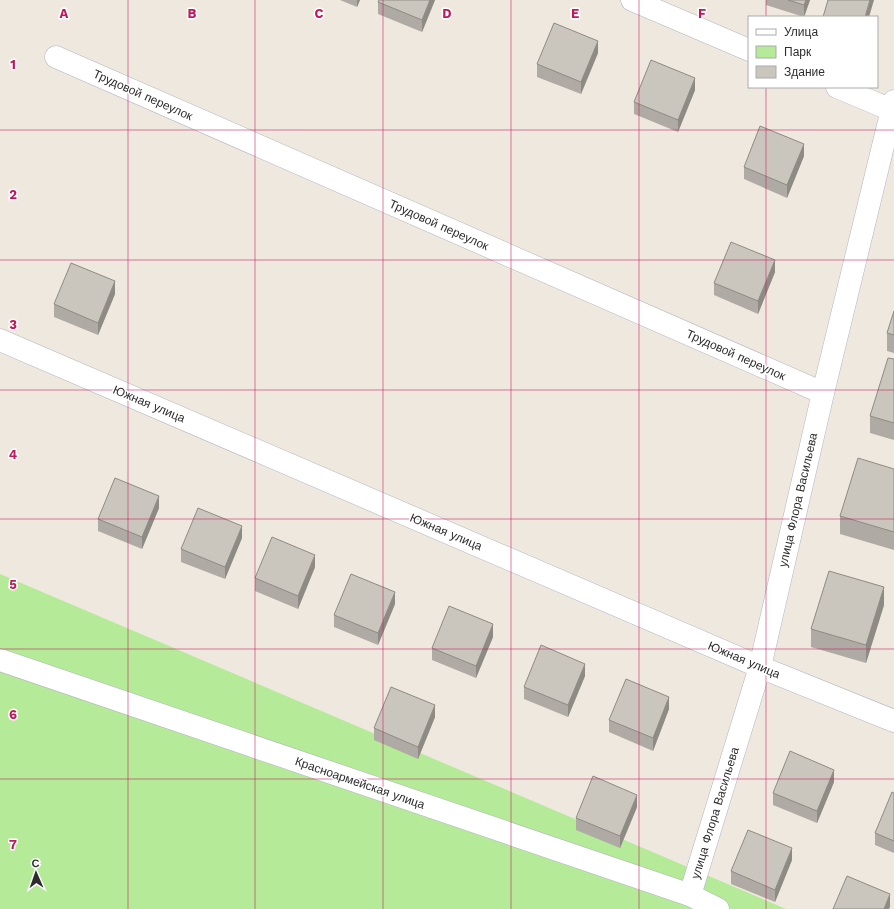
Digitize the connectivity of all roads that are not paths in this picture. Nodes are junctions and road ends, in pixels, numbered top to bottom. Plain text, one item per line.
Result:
1 (632, 0) edge
2 (748, 50) edge
3 (56, 57) dead end
4 (840, 88) edge
5 (893, 108) edge
6 (0, 340) edge
7 (823, 393) junction
8 (0, 660) edge
9 (760, 667) junction
10 (894, 721) edge
11 (690, 895) junction
12 (718, 909) edge

1 - 2 street
3 - 7 street, Трудовой переулок
4 - 5 street
5 - 7 street, улица Флора Васильева
6 - 9 street, Южная улица
7 - 9 street, улица Флора Васильева
8 - 11 street, Красноармейская улица
9 - 10 street, Южная улица
9 - 11 street, улица Флора Васильева
11 - 12 street, Красноармейская улица

